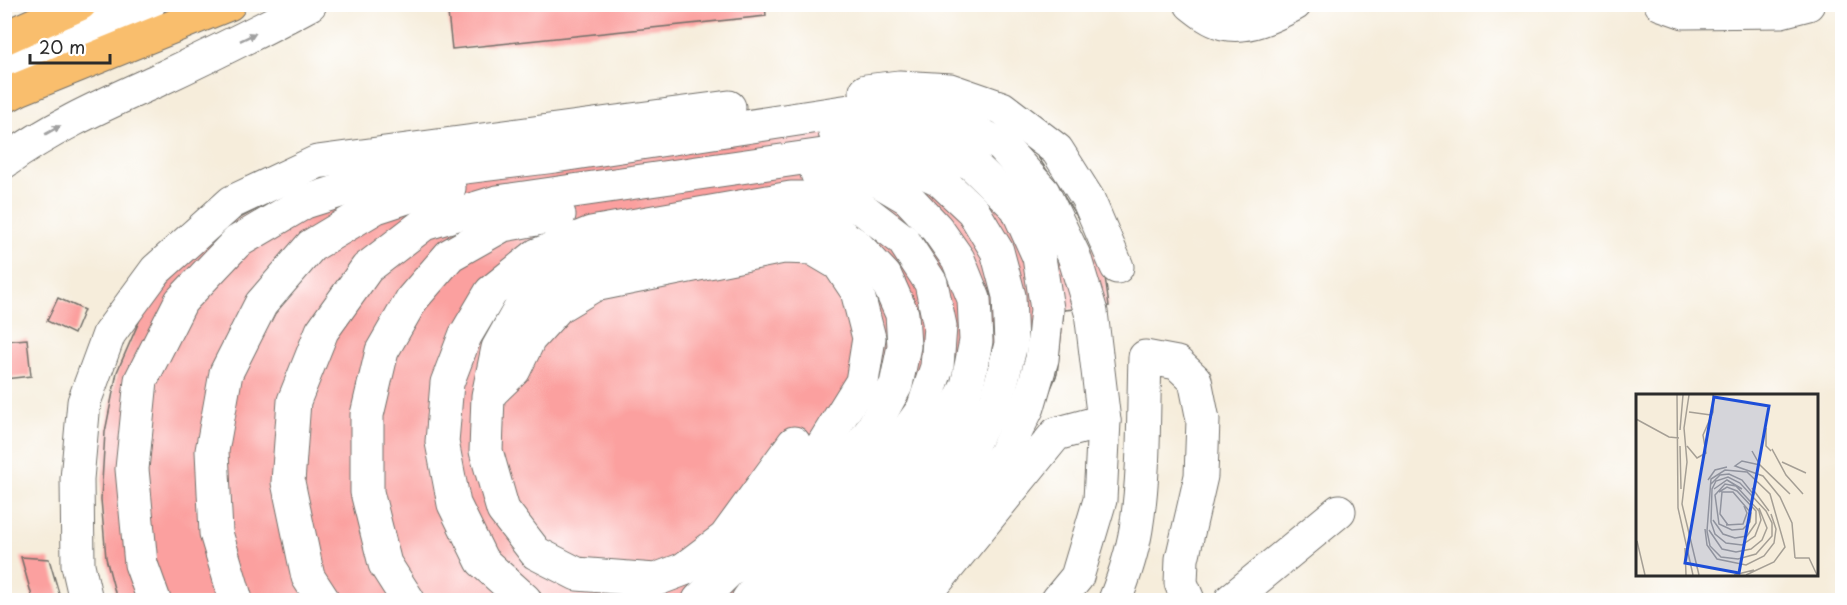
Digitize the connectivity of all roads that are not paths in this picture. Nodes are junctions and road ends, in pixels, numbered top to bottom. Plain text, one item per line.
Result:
1 (80, 4) edge
2 (149, 4) edge
3 (229, 4) edge
4 (310, 4) edge
5 (1191, 4) edge
6 (1295, 4) edge
7 (1661, 4) edge
8 (1808, 4) edge
9 (4, 38) edge
10 (4, 66) edge
11 (4, 97) edge
12 (4, 162) edge
13 (1117, 267) dead end
14 (488, 396) junction
15 (1104, 421) junction
16 (794, 443) dead end
17 (1340, 511) dead end
18 (86, 600) edge
19 (153, 600) edge
20 (236, 600) edge
21 (323, 600) edge
22 (408, 600) edge
23 (525, 600) edge
24 (699, 600) edge
25 (748, 600) edge
26 (786, 600) edge
27 (810, 600) edge
28 (848, 600) edge
29 (884, 600) edge
30 (921, 600) edge
31 (1058, 600) edge
32 (1116, 600) edge
33 (1188, 600) edge
34 (1231, 600) edge

1 - 9 main road
2 - 10 street
3 - 11 main road
12 -> 4 street
5 - 6 street
7 - 8 street
13 - 18 street
14 - 16 street
14 - 24 street
14 - 25 street
15 - 19 street
15 - 30 street
15 - 31 street
17 - 34 street
20 - 29 street
21 - 28 street
22 - 27 street
23 - 26 street
32 - 33 street

